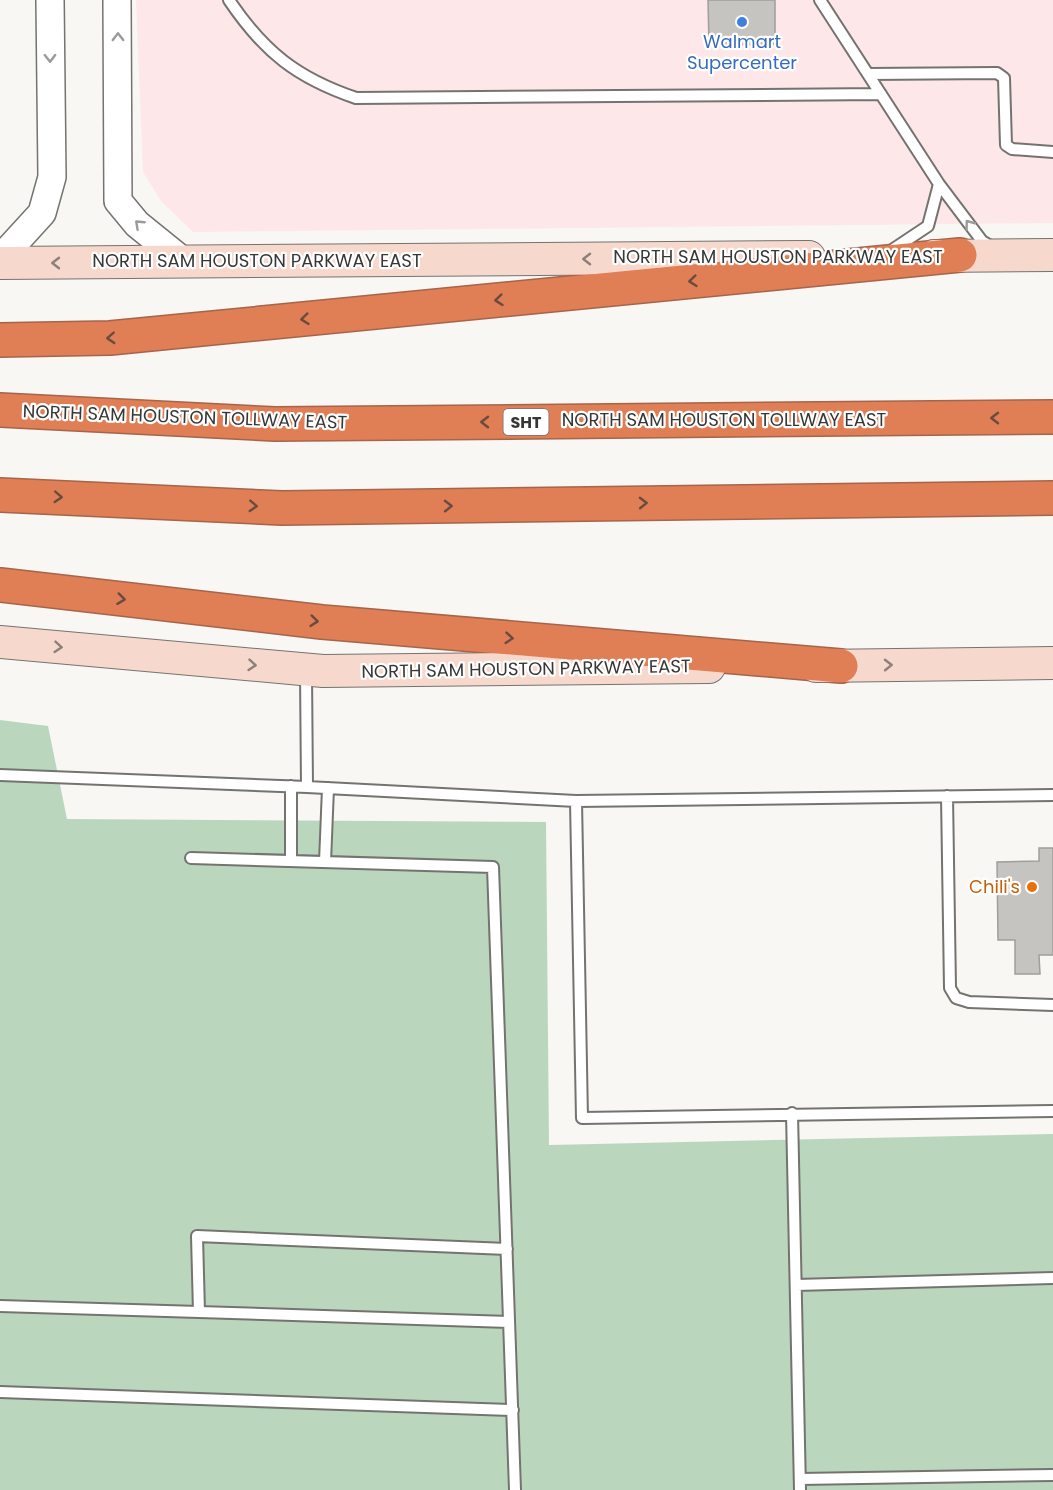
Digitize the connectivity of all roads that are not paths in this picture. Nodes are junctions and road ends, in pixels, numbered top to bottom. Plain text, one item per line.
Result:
1 (50, 0) edge
2 (117, 0) edge
3 (229, 0) edge
4 (820, 0) edge
5 (868, 75) junction
6 (881, 94) junction
7 (1053, 152) edge
8 (939, 184) junction
9 (960, 255) junction
10 (1007, 255) junction
11 (1053, 255) edge
12 (881, 256) junction
13 (0, 261) edge
14 (184, 262) junction
15 (0, 340) edge
16 (0, 410) edge
17 (1053, 417) edge
18 (0, 495) edge
19 (1053, 498) edge
20 (0, 585) edge
21 (0, 642) edge
22 (1053, 663) edge
23 (841, 666) junction
24 (306, 670) junction
25 (0, 775) edge
26 (291, 786) junction
27 (307, 787) junction
28 (328, 788) junction
29 (1053, 795) edge
30 (947, 796) junction
31 (576, 801) junction
32 (191, 858) dead end
33 (291, 861) junction
34 (325, 862) junction
35 (1053, 1005) edge
36 (1053, 1111) edge
37 (792, 1113) junction
38 (507, 1249) junction
39 (1053, 1278) edge
40 (796, 1285) junction
41 (0, 1306) edge
42 (199, 1312) junction
43 (509, 1322) junction
44 (0, 1392) edge
45 (513, 1410) junction
46 (1053, 1475) edge
47 (800, 1484) edge
48 (515, 1490) edge

1 -> 13 street
14 -> 2 street
3 - 6 lane
4 - 5 lane
5 - 6 lane
5 - 7 lane
6 - 8 lane
10 -> 8 lane
8 - 12 lane
9 - 10 main road, NORTH SAM HOUSTON PARKWAY EAST
9 - 12 main road, NORTH SAM HOUSTON PARKWAY EAST
9 -> 15 highway
10 - 11 main road, NORTH SAM HOUSTON PARKWAY EAST
12 -> 14 main road, NORTH SAM HOUSTON PARKWAY EAST
14 -> 13 main road, NORTH SAM HOUSTON PARKWAY EAST
17 -> 16 highway, NORTH SAM HOUSTON TOLLWAY EAST / SHT
18 -> 19 highway
20 -> 23 highway
21 -> 24 main road, NORTH SAM HOUSTON PARKWAY EAST
23 -> 22 main road, NORTH SAM HOUSTON PARKWAY EAST
23 - 24 main road, NORTH SAM HOUSTON PARKWAY EAST
24 - 27 lane
25 - 26 lane
26 - 27 lane
26 - 33 lane
27 - 28 lane
28 - 31 lane
28 - 34 lane
29 - 30 lane
30 - 31 lane
30 - 35 lane
31 - 37 lane
32 - 33 lane
33 - 34 lane
34 - 38 lane
36 - 37 lane
37 - 40 lane
38 - 42 lane
38 - 43 lane
39 - 40 lane
40 - 47 lane
41 - 42 lane
42 - 43 lane
43 - 45 lane
44 - 45 lane
45 - 48 lane
46 - 47 lane

